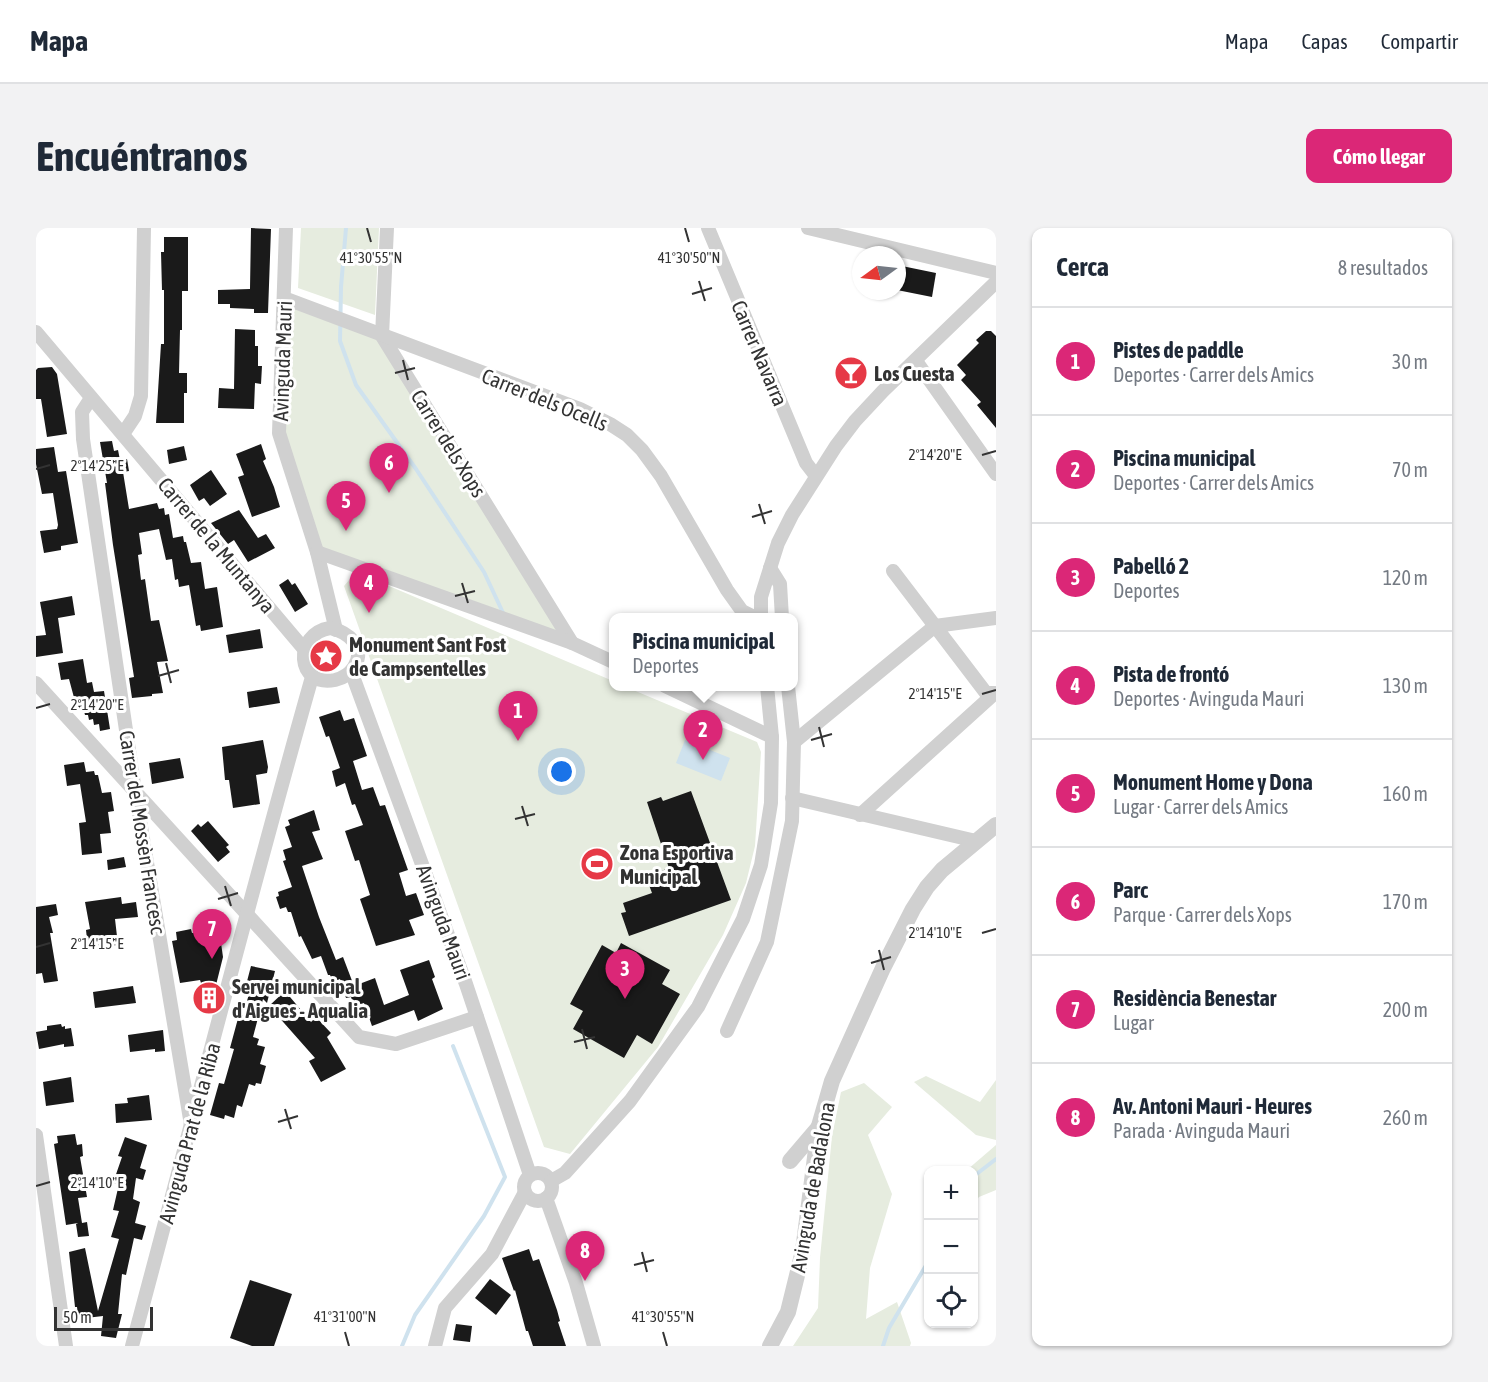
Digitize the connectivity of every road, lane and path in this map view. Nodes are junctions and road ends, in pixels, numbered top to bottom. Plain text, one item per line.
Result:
1 (144, 228) edge
2 (286, 228) edge
3 (387, 228) edge
4 (708, 228) edge
5 (808, 228) edge
6 (996, 273) edge
7 (996, 282) edge
8 (284, 298) junction
9 (36, 332) edge
10 (382, 336) junction
11 (916, 361) junction
12 (91, 398) junction
13 (123, 434) junction
14 (994, 467) edge
15 (816, 476) junction
16 (317, 552) junction
17 (770, 568) junction
18 (893, 571) dead end
19 (746, 613) edge
20 (761, 613) edge
21 (782, 613) edge
22 (996, 618) edge
23 (935, 626) junction
24 (336, 630) junction
25 (572, 643) junction
26 (304, 649) junction
27 (609, 660) edge
28 (351, 671) junction
29 (312, 677) junction
30 (36, 683) edge
31 (674, 691) edge
32 (767, 691) edge
33 (788, 691) edge
34 (995, 693) edge
35 (772, 737) junction
36 (794, 742) junction
37 (135, 791) junction
38 (792, 798) junction
39 (860, 815) junction
40 (996, 825) edge
41 (976, 842) junction
42 (246, 914) junction
43 (477, 1017) junction
44 (727, 1031) dead end
45 (191, 1125) junction
46 (819, 1126) junction
47 (36, 1135) edge
48 (790, 1161) dead end
49 (530, 1175) junction
50 (551, 1181) junction
51 (525, 1192) junction
52 (546, 1198) junction
53 (66, 1346) edge
54 (132, 1346) edge
55 (435, 1346) edge
56 (594, 1346) edge
57 (770, 1346) edge

1 - 13 street
2 - 8 street, Avinguda Mauri
3 - 10 street
4 - 15 street, Carrer Navarra
5 - 6 street
7 - 11 street
8 - 10 street, Carrer dels Ocells
8 - 16 street, Avinguda Mauri
9 - 12 street, Carrer de la Muntanya
10 - 19 street, Carrer dels Ocells
10 - 25 street, Carrer dels Xops
11 - 14 street
11 - 15 street
12 - 13 street, Carrer de la Muntanya
12 - 37 street, Carrer del Mossèn Francesc
13 - 26 street, Carrer de la Muntanya
15 - 17 street
16 - 24 street, Avinguda Mauri
16 - 25 street
17 - 20 street
17 - 21 street
18 - 23 street
22 - 23 street
23 - 34 street
23 - 36 street
24 - 26 street
24 - 28 street
25 - 27 street
26 - 29 street
28 - 29 street
28 - 43 street, Avinguda Mauri
29 - 42 street, Avinguda Prat de la Riba
30 - 37 street
31 - 35 street
32 - 35 street
33 - 36 street
34 - 39 street
35 - 50 street
36 - 38 street
37 - 42 street
37 - 45 street, Carrer del Mossèn Francesc
38 - 39 street
38 - 44 street
39 - 41 street
40 - 41 street, Avinguda de Badalona
41 - 46 street, Avinguda de Badalona
42 - 43 street
42 - 45 street, Avinguda Prat de la Riba
43 - 49 street, Avinguda Mauri
45 - 54 street, Avinguda Prat de la Riba
46 - 48 street
46 - 57 street, Avinguda de Badalona
47 - 53 street
49 - 50 street
49 - 51 street
50 - 52 street
51 - 52 street
51 - 55 street
52 - 56 street

